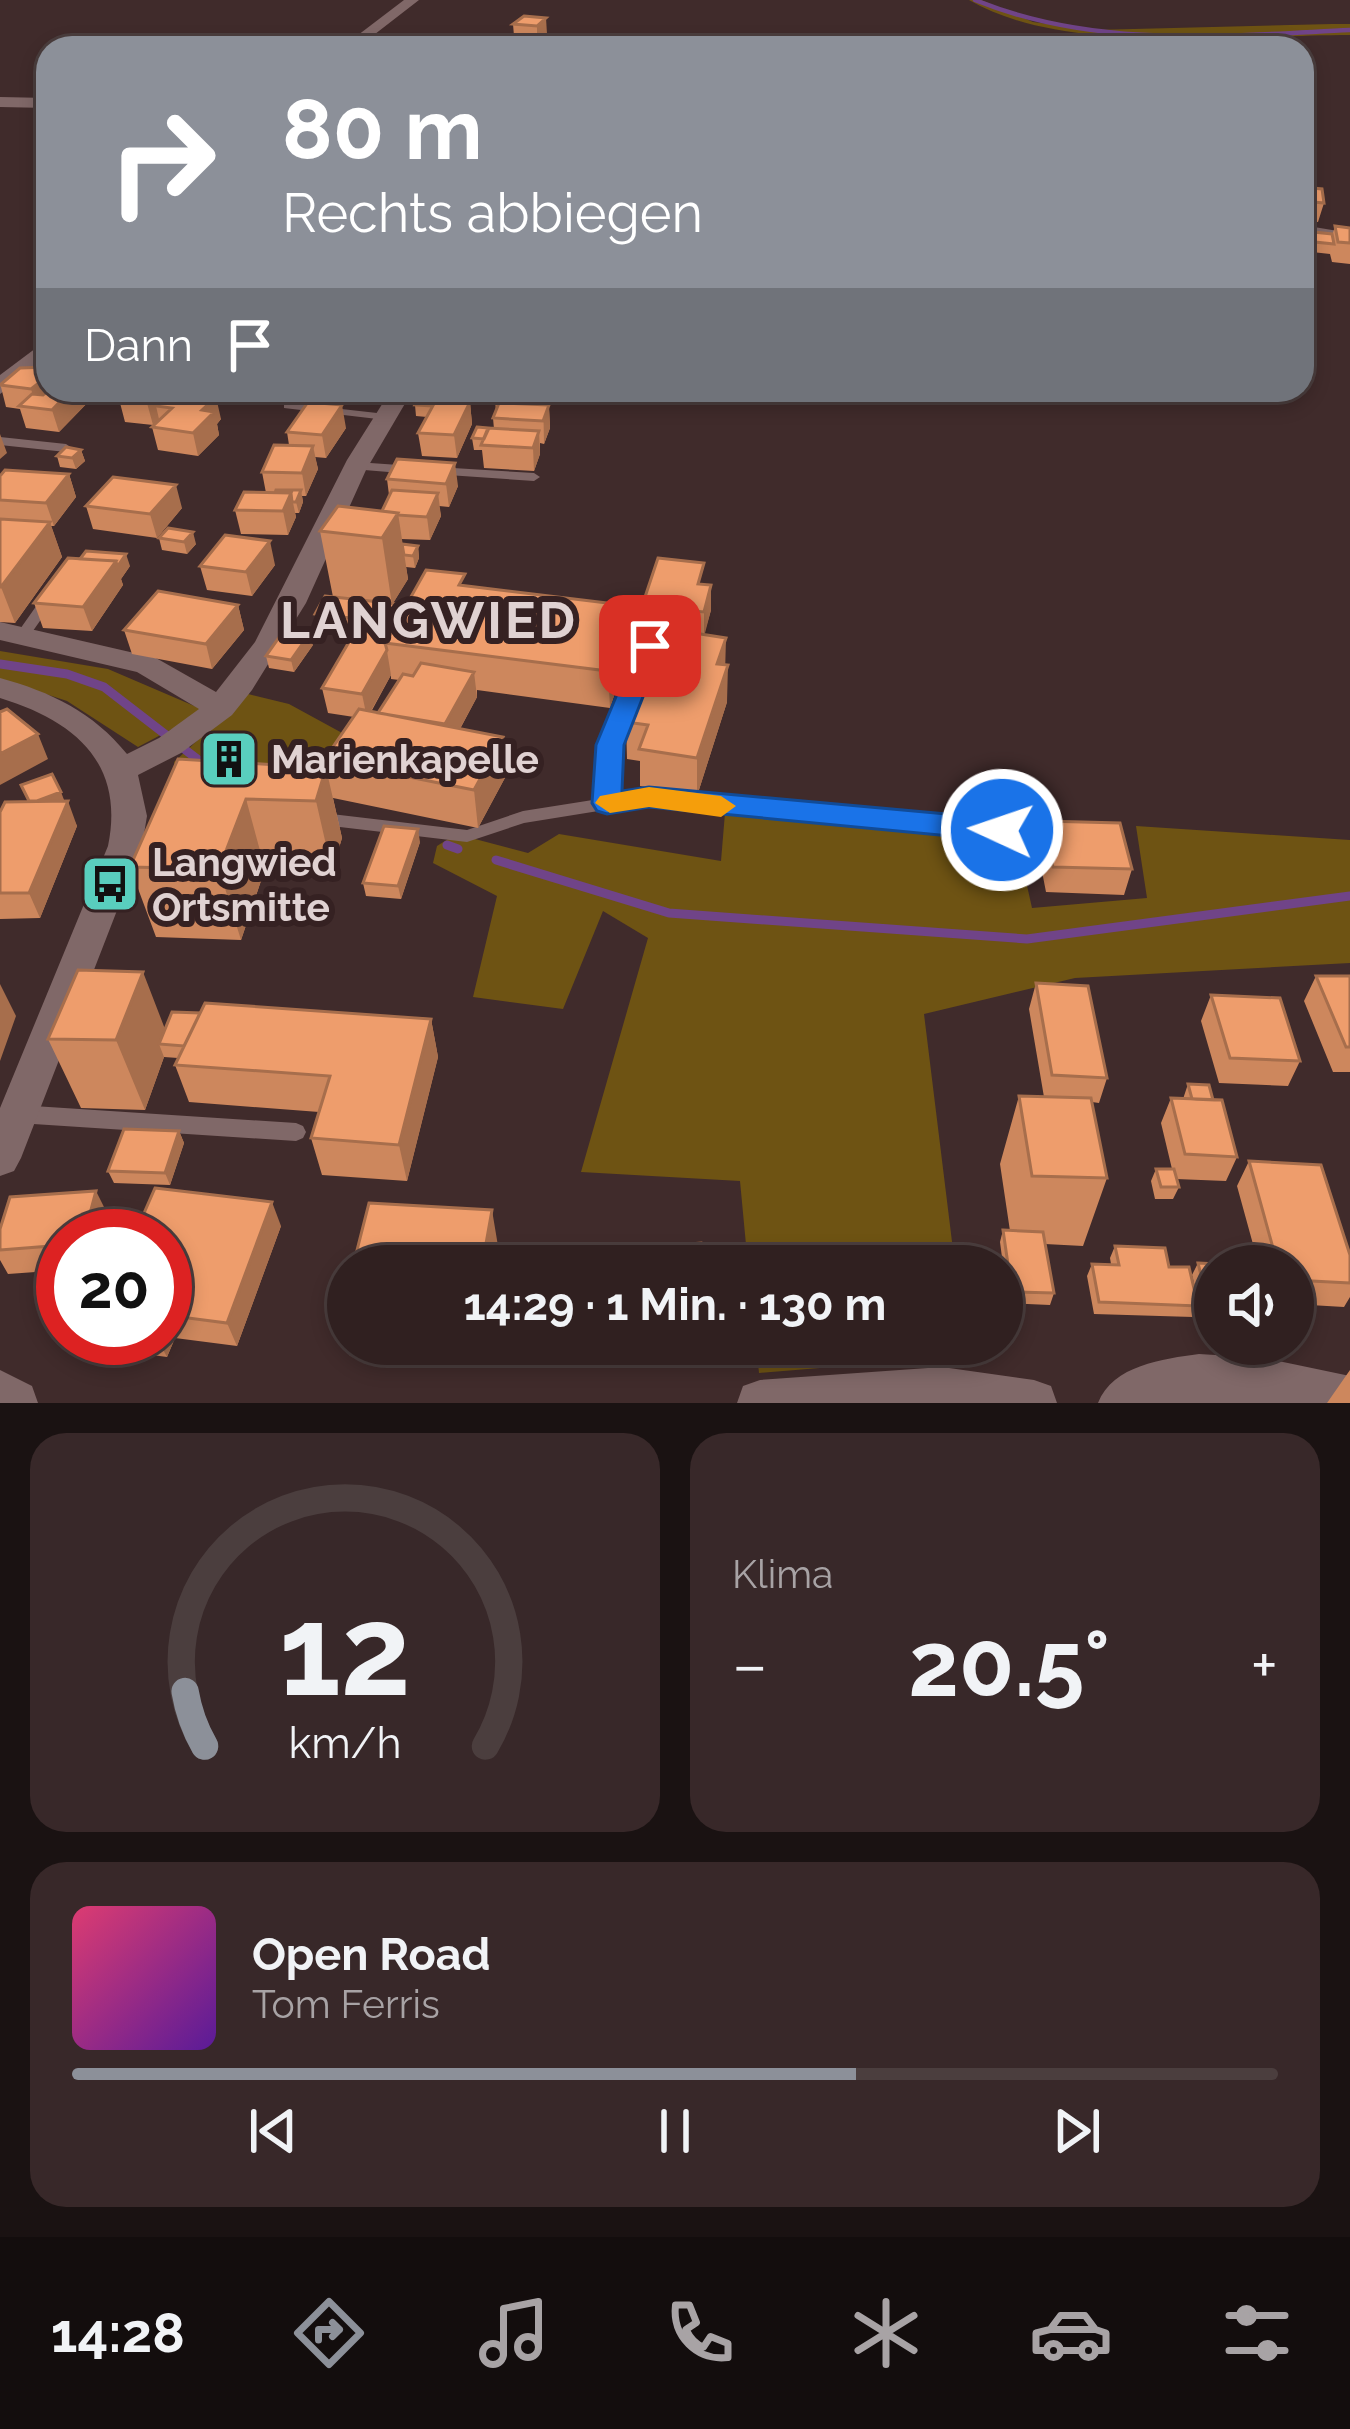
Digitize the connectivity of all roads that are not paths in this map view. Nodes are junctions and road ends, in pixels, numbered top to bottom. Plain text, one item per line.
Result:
1 (412, 0) edge
2 (364, 36) edge
3 (0, 102) edge
4 (36, 103) edge
5 (1314, 233) edge
6 (1350, 239) edge
7 (36, 356) edge
8 (0, 387) edge
9 (395, 402) edge
10 (288, 406) dead end
11 (386, 417) junction
12 (0, 441) edge
13 (66, 448) edge
14 (356, 466) junction
15 (534, 478) dead end
16 (60, 582) edge
17 (11, 633) edge
18 (650, 646) dead end
19 (0, 688) edge
20 (210, 718) junction
21 (134, 764) junction
22 (607, 803) junction
23 (310, 818) edge
24 (1070, 832) edge
25 (18, 1114) junction
26 (296, 1132) dead end
27 (0, 1158) edge
28 (0, 1394) edge
29 (1350, 1400) edge
30 (15, 1403) edge
31 (760, 1403) edge
32 (1034, 1403) edge
33 (1120, 1403) edge

1 - 2 street
3 - 4 street
5 - 6 street
7 - 8 street
9 - 11 street
10 - 11 lane
11 - 14 street
12 - 13 lane
14 - 15 lane
14 - 20 street
16 - 17 lane
17 - 20 street
18 - 22 lane
19 - 21 street
20 - 21 street
21 - 25 street
22 - 23 lane
22 - 24 lane
25 - 26 lane
25 - 27 street
28 - 30 street
29 - 33 street
31 - 32 street

